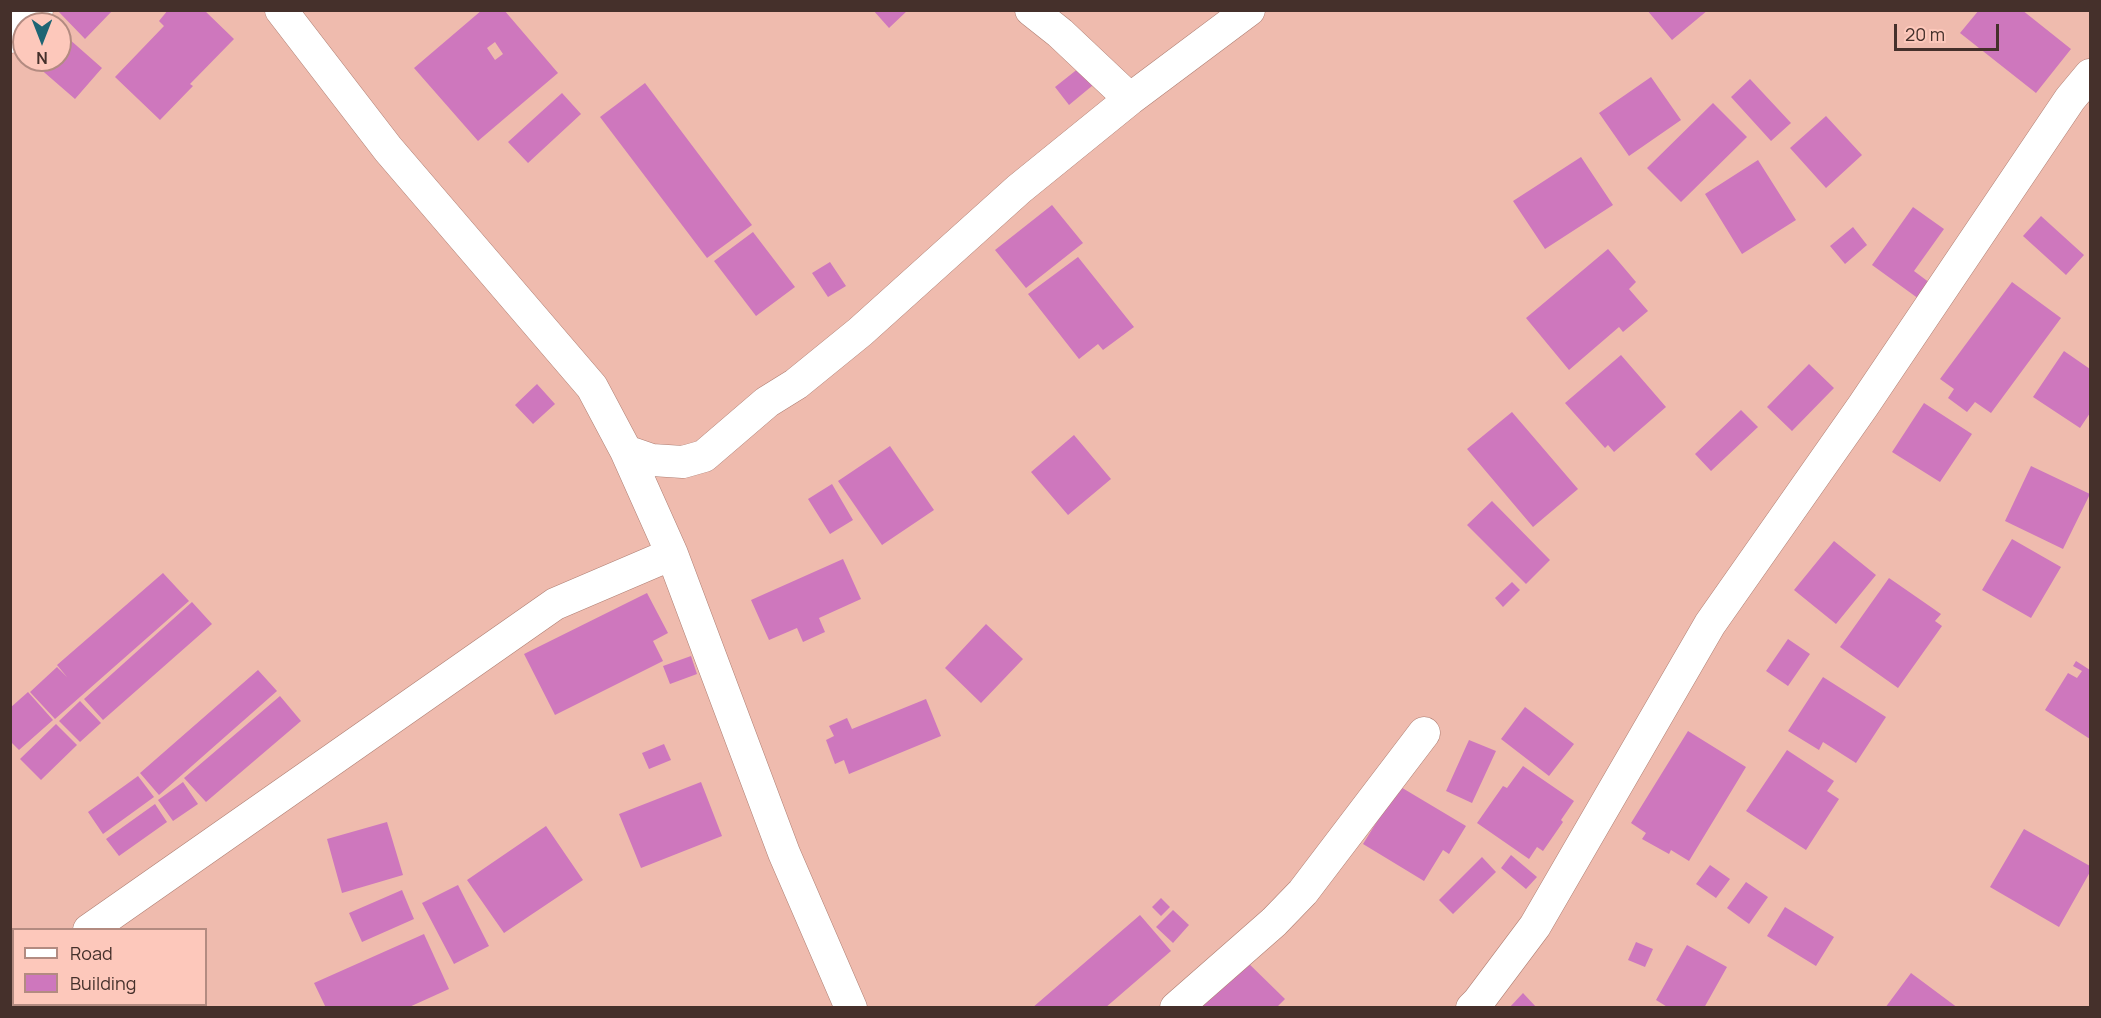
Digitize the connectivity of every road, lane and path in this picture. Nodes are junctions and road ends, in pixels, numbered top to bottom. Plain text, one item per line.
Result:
1 (37, 10) edge
2 (281, 10) edge
3 (1031, 10) edge
4 (1249, 10) edge
5 (10, 37) edge
6 (2091, 75) edge
7 (1130, 99) junction
8 (626, 451) junction
9 (672, 554) junction
10 (1424, 732) dead end
11 (92, 928) edge
12 (851, 1008) edge
13 (1176, 1008) edge
14 (1472, 1008) edge

1 - 5 street
2 - 8 street
3 - 7 street
4 - 7 street
6 - 14 street
7 - 8 street
8 - 9 street
9 - 11 street
9 - 12 street
10 - 13 street

